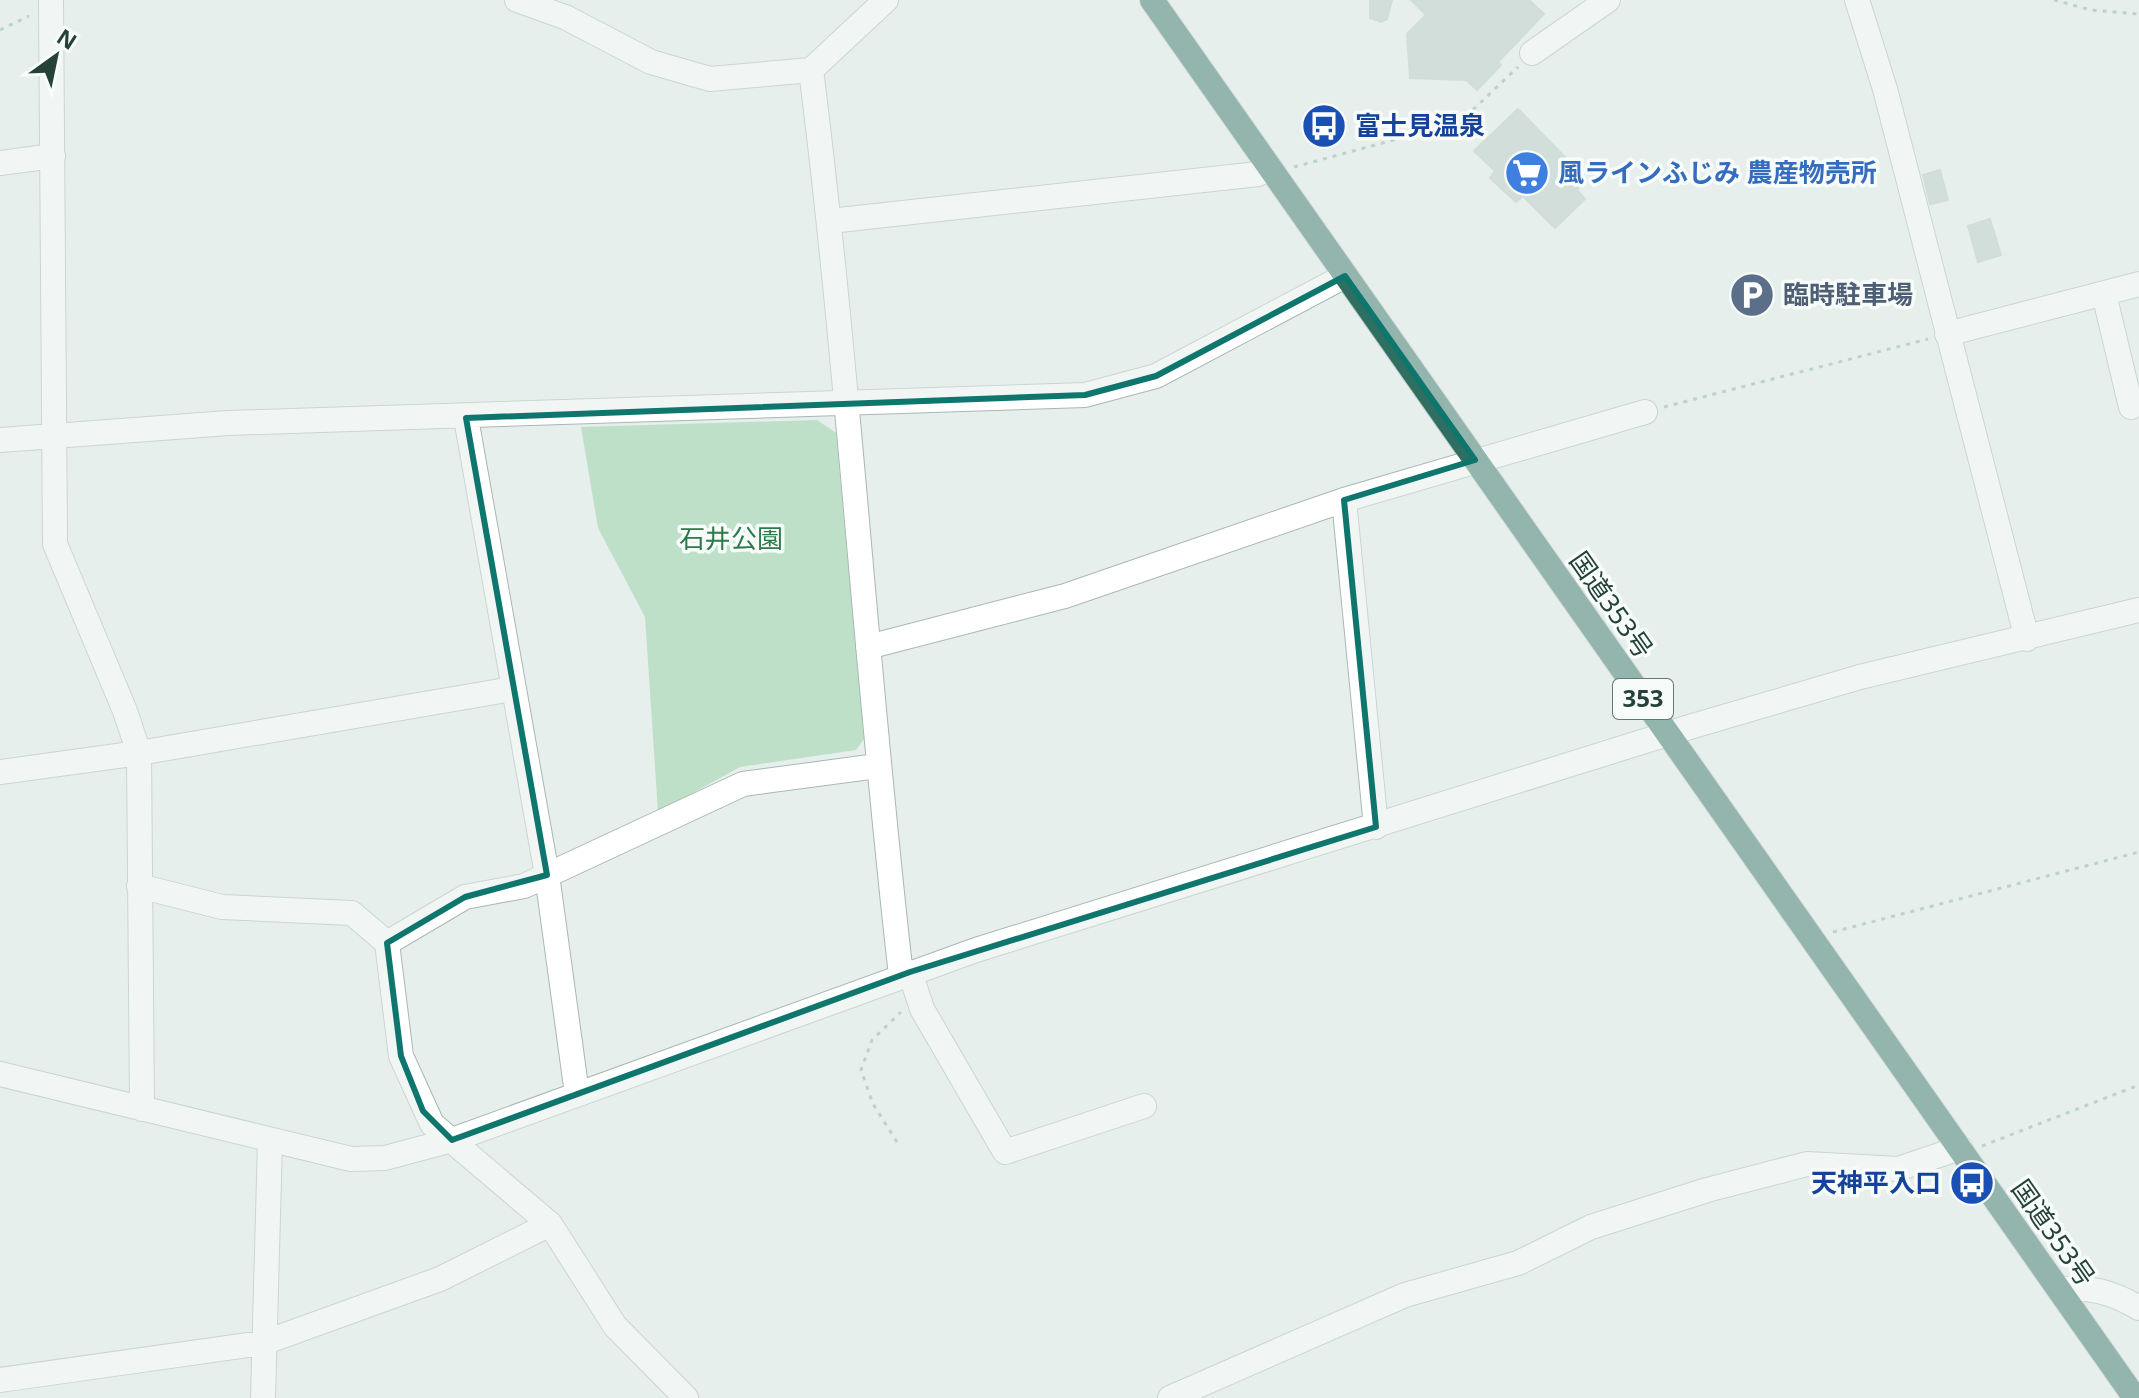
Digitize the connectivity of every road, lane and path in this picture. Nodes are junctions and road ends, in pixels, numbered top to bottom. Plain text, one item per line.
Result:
1 (517, 0) edge
2 (886, 0) edge
3 (1152, 0) edge
4 (1608, 0) edge
5 (1857, 0) edge
6 (2054, 0) edge
7 (46, 4) edge
8 (2139, 14) edge
9 (0, 30) edge
10 (1532, 53) joint
11 (811, 70) junction
12 (53, 156) junction
13 (0, 163) edge
14 (1274, 174) junction
15 (830, 221) junction
16 (1345, 276) junction
17 (2139, 284) edge
18 (2104, 294) junction
19 (1947, 334) junction
20 (845, 404) junction
21 (2131, 407) dead end
22 (1645, 412) joint
23 (466, 418) junction
24 (53, 433) junction
25 (0, 440) edge
26 (1475, 460) junction
27 (1344, 500) junction
28 (2139, 610) edge
29 (2027, 639) junction
30 (868, 647) junction
31 (512, 689) junction
32 (1667, 733) junction
33 (139, 753) junction
34 (877, 766) junction
35 (0, 772) edge
36 (1376, 827) junction
37 (2139, 852) edge
38 (547, 875) junction
39 (139, 886) junction
40 (1810, 938) junction
41 (387, 943) junction
42 (906, 973) junction
43 (918, 996) junction
44 (0, 1074) edge
45 (2139, 1085) edge
46 (577, 1094) junction
47 (1144, 1106) dead end
48 (142, 1109) junction
49 (452, 1140) junction
50 (270, 1141) junction
51 (897, 1142) dead end
52 (1962, 1151) junction
53 (550, 1224) junction
54 (2059, 1290) junction
55 (2139, 1308) edge
56 (263, 1343) junction
57 (0, 1380) edge
58 (263, 1398) edge
59 (686, 1398) edge
60 (1170, 1398) edge
61 (2135, 1398) edge

1 - 11 street
2 - 11 street
3 - 14 highway, 国道353号 / 353
4 - 10 street
5 - 19 street
6 - 8 path
7 - 9 path
7 - 12 street
10 - 14 path
11 - 15 street
12 - 13 street
12 - 24 street
14 - 15 street
14 - 16 highway, 国道353号 / 353
15 - 20 street
16 - 20 street
16 - 26 highway, 国道353号 / 353
17 - 18 street
18 - 19 street
18 - 21 street
19 - 22 path
19 - 29 street
20 - 23 street
20 - 30 street
22 - 26 street
23 - 24 street
23 - 31 street
24 - 25 street
24 - 33 street
26 - 27 street
26 - 32 highway, 国道353号 / 353
27 - 30 street
27 - 36 street
28 - 29 street
29 - 32 street
30 - 34 street
31 - 33 street
31 - 38 street
32 - 36 street
32 - 40 highway, 国道353号 / 353
33 - 35 street
33 - 39 street
34 - 38 street
34 - 42 street
36 - 42 street
37 - 40 path
38 - 41 street
38 - 46 street
39 - 41 street
39 - 48 street
40 - 52 highway, 国道353号 / 353
41 - 49 street
42 - 43 street
42 - 46 street
43 - 47 street
43 - 51 path
44 - 48 street
45 - 52 path
46 - 49 street
48 - 50 street
49 - 50 street
49 - 53 street
50 - 56 street
52 - 54 highway, 国道353号 / 353
52 - 60 street
53 - 56 street
53 - 59 street
54 - 55 street
54 - 61 highway, 国道353号 / 353
56 - 57 street
56 - 58 street

